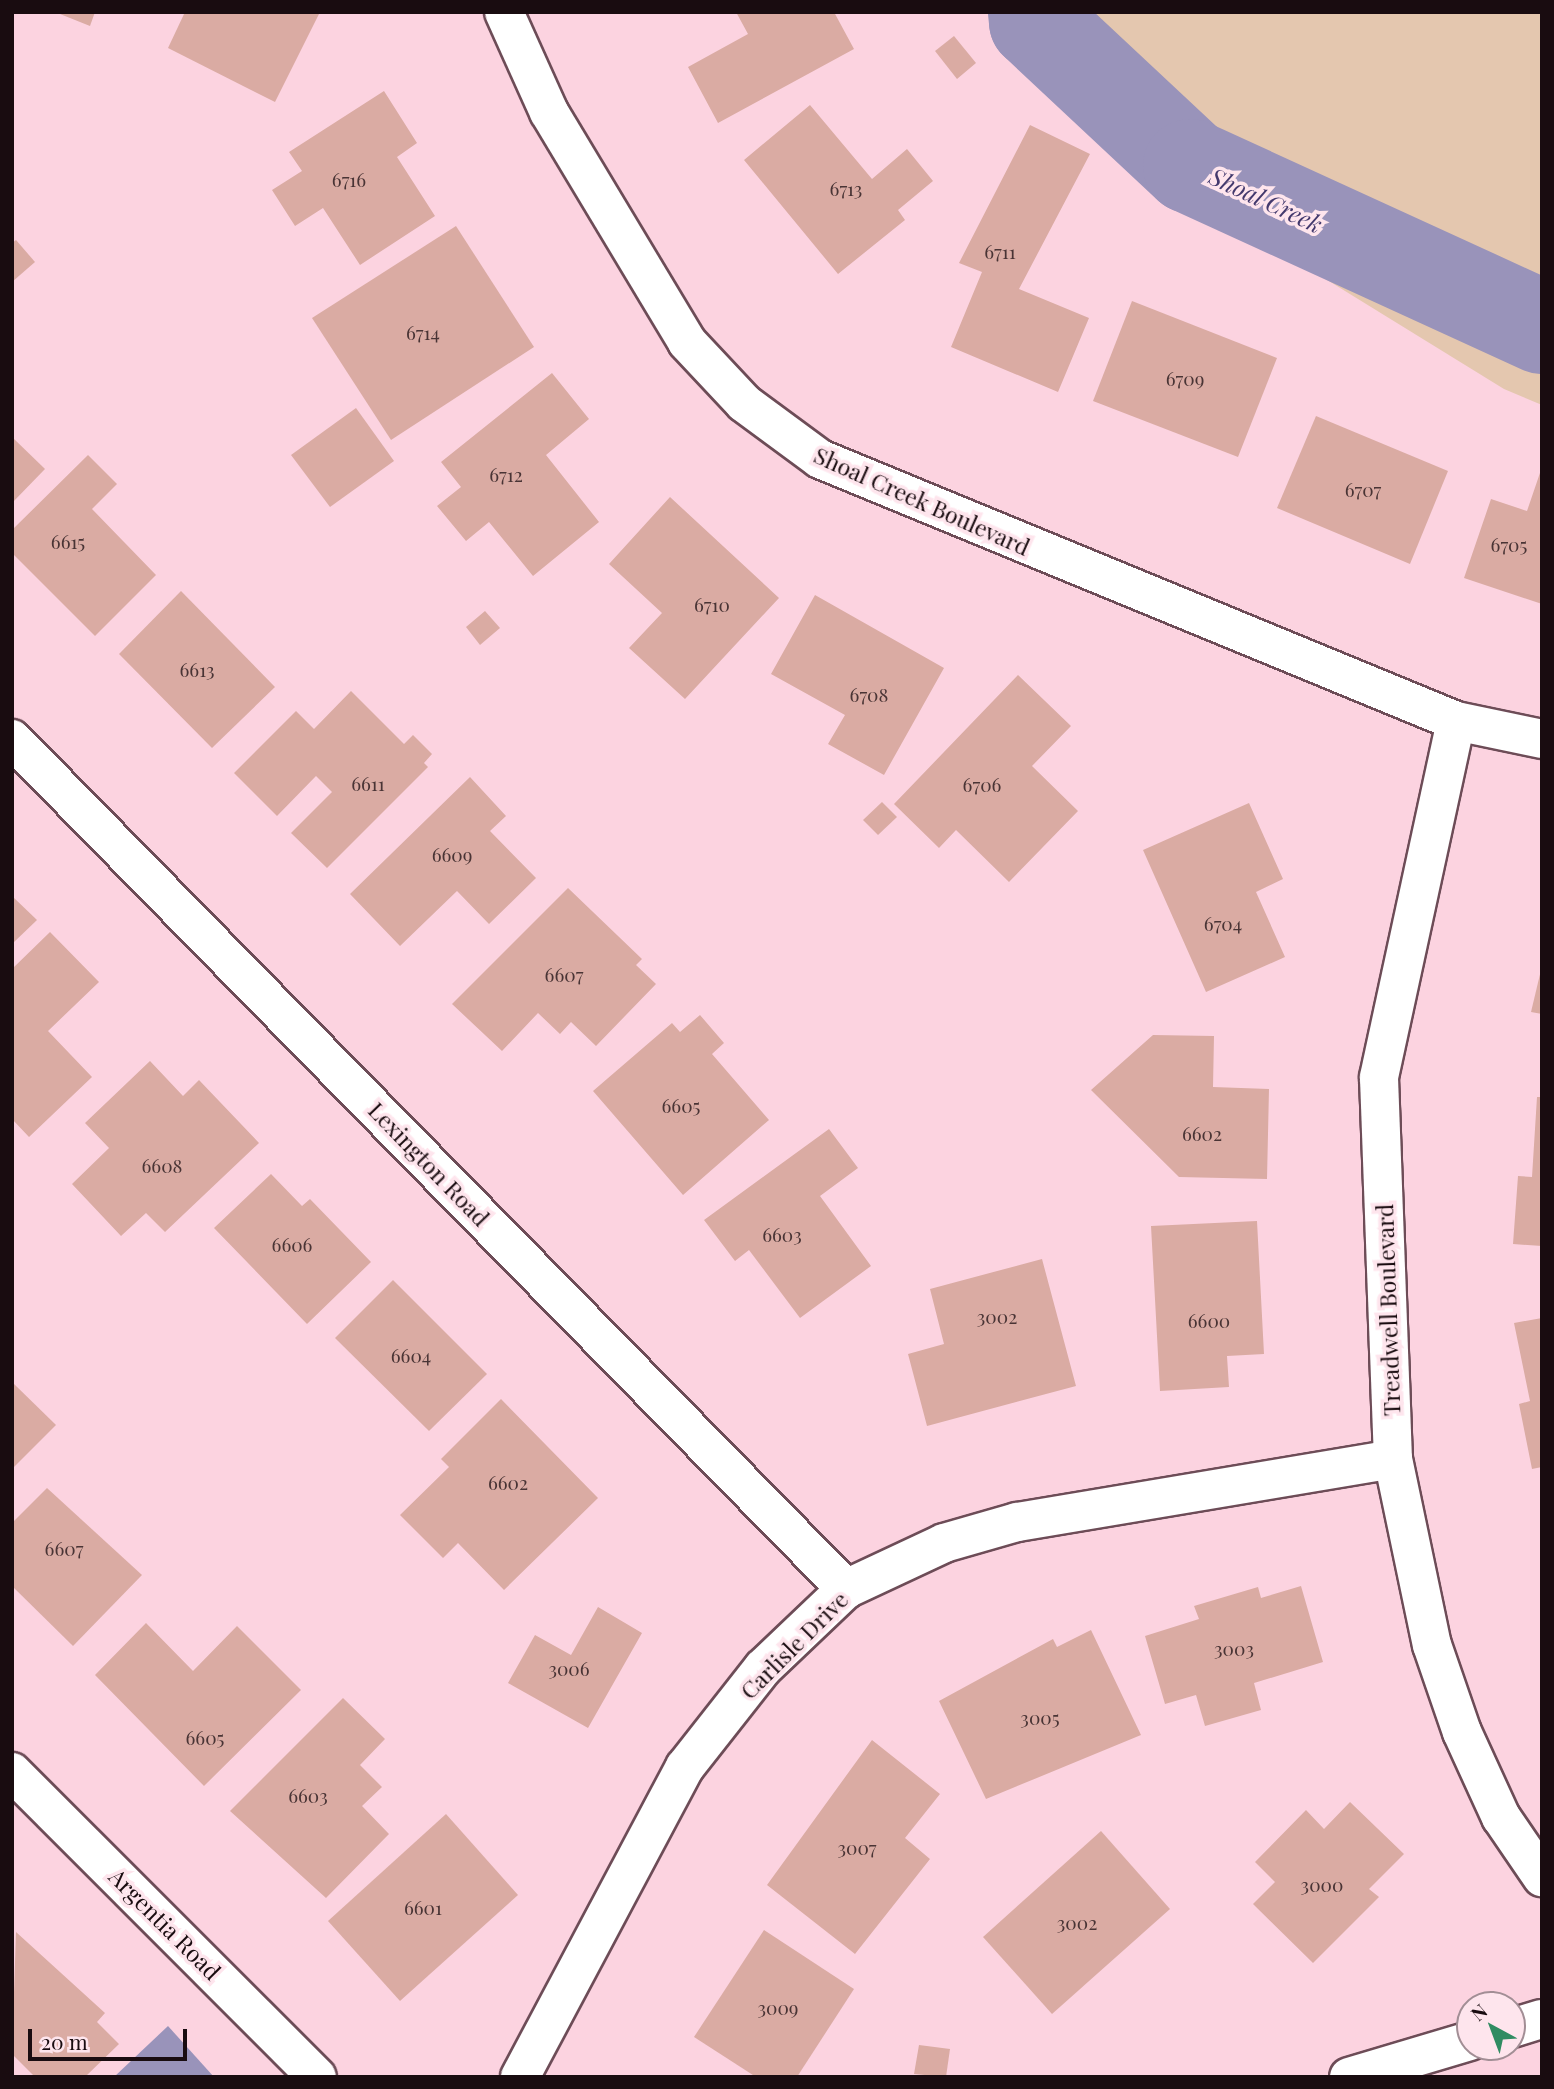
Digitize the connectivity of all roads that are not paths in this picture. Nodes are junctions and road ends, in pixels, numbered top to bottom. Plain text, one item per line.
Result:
1 (505, 12) edge
2 (1456, 721) junction
3 (12, 739) edge
4 (1542, 739) edge
5 (1393, 1459) junction
6 (846, 1589) junction
7 (12, 1772) edge
8 (1542, 1877) edge
9 (1456, 2045) edge
10 (317, 2077) edge
11 (520, 2077) edge
12 (1349, 2077) edge

1 - 2 street, Shoal Creek Boulevard
2 - 4 street, Shoal Creek Boulevard
2 - 5 street, Treadwell Boulevard
3 - 6 street, Lexington Road
5 - 6 street, Carlisle Drive
5 - 8 street, Treadwell Boulevard
6 - 11 street, Carlisle Drive
7 - 10 street, Argentia Road
9 - 12 street

